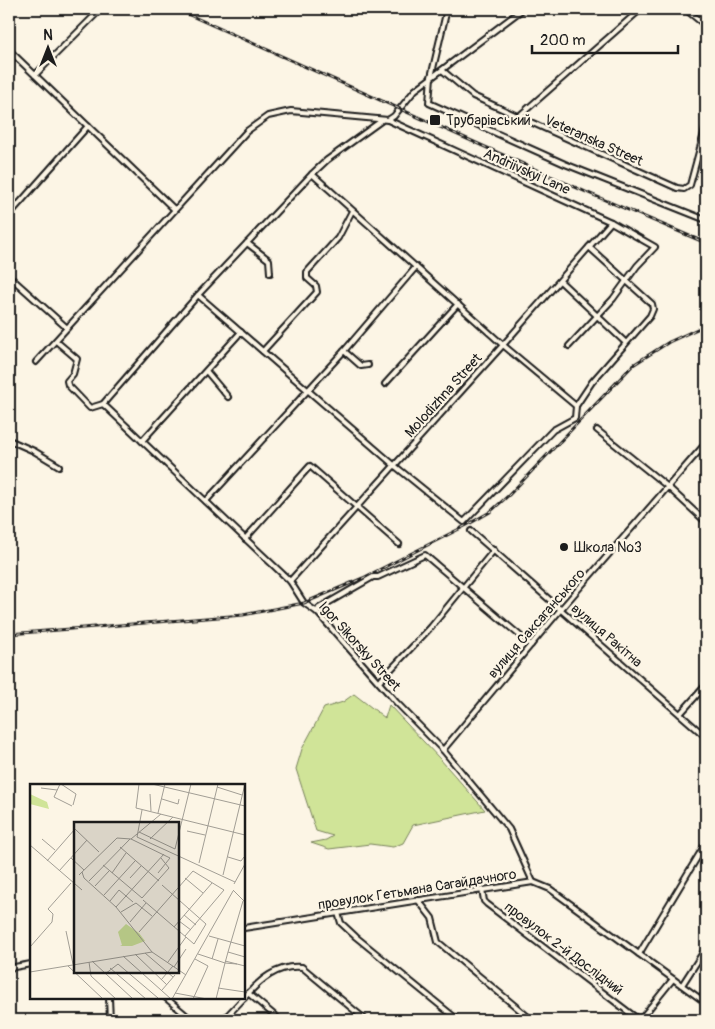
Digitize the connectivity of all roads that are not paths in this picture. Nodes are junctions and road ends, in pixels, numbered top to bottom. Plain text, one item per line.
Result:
1 (101, 9) edge
2 (447, 9) edge
3 (523, 9) edge
4 (642, 9) edge
5 (685, 9) edge
6 (706, 26) edge
7 (9, 50) edge
8 (442, 70) junction
9 (35, 75) junction
10 (431, 77) junction
11 (518, 117) junction
12 (388, 120) junction
13 (381, 121) junction
14 (88, 126) junction
15 (706, 126) edge
16 (312, 174) junction
17 (174, 209) junction
18 (352, 210) junction
19 (9, 215) edge
20 (706, 220) edge
21 (611, 222) junction
22 (247, 243) junction
23 (589, 247) junction
24 (416, 267) junction
25 (270, 273) dead end
26 (9, 276) edge
27 (560, 281) junction
28 (626, 282) junction
29 (198, 295) junction
30 (458, 304) junction
31 (597, 314) junction
32 (67, 328) junction
33 (241, 332) junction
34 (56, 341) junction
35 (626, 343) junction
36 (503, 345) junction
37 (569, 346) dead end
38 (263, 351) junction
39 (344, 351) junction
40 (36, 362) dead end
41 (368, 365) dead end
42 (206, 372) junction
43 (385, 384) dead end
44 (308, 390) junction
45 (228, 397) dead end
46 (103, 404) junction
47 (576, 406) junction
48 (597, 430) dead end
49 (9, 440) edge
50 (142, 441) junction
51 (706, 443) edge
52 (59, 466) dead end
53 (395, 466) junction
54 (668, 487) junction
55 (206, 501) junction
56 (357, 507) junction
57 (706, 522) edge
58 (471, 531) dead end
59 (245, 539) junction
60 (399, 544) dead end
61 (494, 550) junction
62 (290, 581) junction
63 (464, 588) junction
64 (561, 609) junction
65 (318, 612) junction
66 (531, 645) junction
67 (379, 682) junction
68 (706, 685) edge
69 (680, 714) junction
70 (706, 736) edge
71 (443, 750) junction
72 (706, 843) edge
73 (533, 882) junction
74 (482, 889) junction
75 (418, 900) junction
76 (338, 913) junction
77 (245, 928) edge
78 (706, 948) edge
79 (639, 954) junction
80 (30, 964) edge
81 (9, 968) edge
82 (673, 979) junction
83 (682, 986) junction
84 (248, 993) junction
85 (245, 997) edge
86 (109, 999) edge
87 (167, 999) edge
88 (243, 999) edge
89 (706, 1003) edge
90 (110, 1020) edge
91 (192, 1020) edge
92 (223, 1020) edge
93 (280, 1020) edge
94 (366, 1020) edge
95 (458, 1020) edge
96 (532, 1020) edge
97 (640, 1020) edge

1 - 9 street
2 - 10 street
3 - 8 street
4 - 11 street
5 - 6 street
7 - 9 street
8 - 10 street
8 - 11 street, Veteranska Street
9 - 14 street
10 - 12 street
10 - 20 street
11 - 15 street, Veteranska Street
12 - 13 street
12 - 21 street, Andriivskyi Lane
13 - 16 street
13 - 17 street
14 - 17 street
14 - 19 street
16 - 18 street
16 - 22 street
17 - 32 street
18 - 24 street
18 - 38 street
21 - 23 street, Molodizhna Street
21 - 28 street, Andriivskyi Lane
22 - 25 street
22 - 29 street
23 - 27 street, Molodizhna Street
23 - 28 street
24 - 30 street
24 - 39 street
26 - 32 street
27 - 31 street
27 - 36 street, Molodizhna Street
28 - 31 street
28 - 35 street
29 - 33 street
29 - 46 street
30 - 36 street
30 - 43 street
31 - 35 street
31 - 37 street
32 - 34 street
33 - 38 street
33 - 42 street
34 - 40 street
34 - 46 street
35 - 47 street
36 - 47 street
36 - 53 street, Molodizhna Street
38 - 44 street
39 - 41 street
39 - 44 street
42 - 45 street
42 - 50 street
44 - 53 street
44 - 55 street
46 - 50 street, Igor Sikorsky Street
47 - 53 street
48 - 54 street
49 - 52 street
50 - 55 street, Igor Sikorsky Street
51 - 54 street, вулиця Саксаганського
53 - 56 street, Molodizhna Street
54 - 57 street
54 - 64 street, вулиця Саксаганського
55 - 59 street, Igor Sikorsky Street
56 - 59 street
56 - 60 street
56 - 62 street, Molodizhna Street
58 - 61 street, вулиця Ракітна
59 - 62 street, Igor Sikorsky Street
61 - 63 street
61 - 64 street, вулиця Ракітна
62 - 65 street, Igor Sikorsky Street
63 - 65 street
63 - 66 street
63 - 67 street
64 - 66 street, вулиця Саксаганського
64 - 69 street, вулиця Ракітна
65 - 67 street, Igor Sikorsky Street
66 - 71 street, вулиця Саксаганського
67 - 71 street, Igor Sikorsky Street
68 - 69 street
69 - 70 street, вулиця Ракітна
71 - 73 street, Igor Sikorsky Street
72 - 79 street
73 - 74 street, провулок Гетьмана Сагайдачного
73 - 79 street, провулок Гетьмана Сагайдачного
74 - 75 street, провулок Гетьмана Сагайдачного
74 - 97 street, провулок 2-й Дослідний
75 - 76 street, провулок Гетьмана Сагайдачного
75 - 96 street
76 - 77 street, провулок Гетьмана Сагайдачного
76 - 95 street
78 - 83 street
79 - 82 street, провулок Гетьмана Сагайдачного
80 - 81 street
82 - 83 street, провулок Гетьмана Сагайдачного
82 - 97 street
83 - 89 street, провулок Гетьмана Сагайдачного
84 - 85 street
84 - 93 street
84 - 94 street
86 - 90 street
87 - 91 street
88 - 92 street

